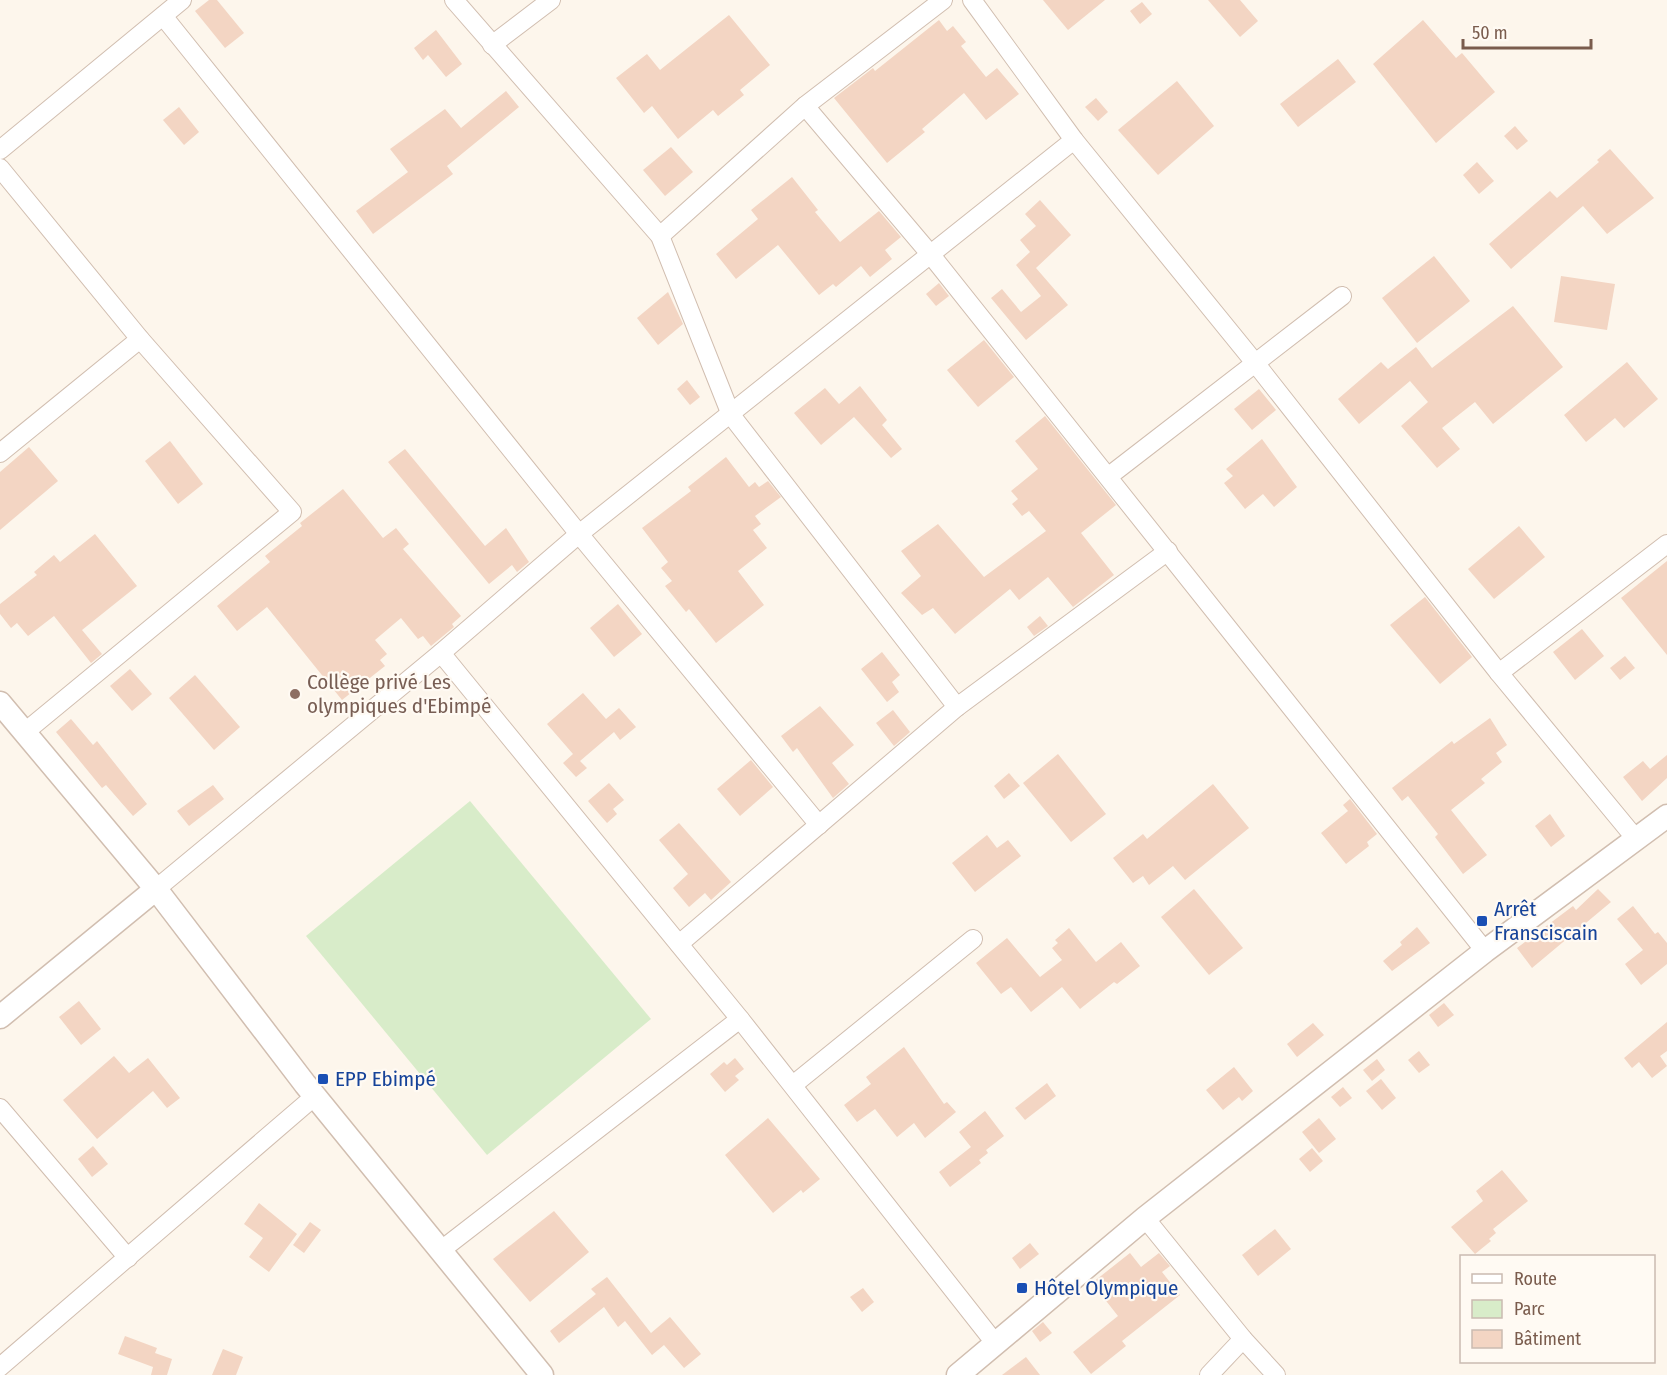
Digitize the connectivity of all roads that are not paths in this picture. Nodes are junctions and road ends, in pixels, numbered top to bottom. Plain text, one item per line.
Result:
1 (182, 0) edge
2 (453, 0) edge
3 (551, 0) edge
4 (943, 0) edge
5 (972, 0) edge
6 (163, 16) junction
7 (492, 45) junction
8 (805, 106) junction
9 (1074, 140) junction
10 (0, 150) edge
11 (0, 168) edge
12 (660, 236) junction
13 (931, 255) junction
14 (1342, 296) dead end
15 (140, 339) junction
16 (1256, 364) junction
17 (731, 415) junction
18 (0, 453) edge
19 (1109, 476) junction
20 (579, 534) junction
21 (1667, 544) edge
22 (1168, 551) junction
23 (441, 653) junction
24 (1499, 673) junction
25 (0, 702) edge
26 (957, 707) junction
27 (25, 732) junction
28 (1667, 816) edge
29 (819, 825) junction
30 (1636, 839) junction
31 (156, 888) junction
32 (973, 939) dead end
33 (679, 944) junction
34 (1485, 951) junction
35 (0, 1017) edge
36 (740, 1019) junction
37 (793, 1085) junction
38 (315, 1096) junction
39 (0, 1108) edge
40 (1145, 1218) junction
41 (440, 1251) junction
42 (128, 1258) junction
43 (1243, 1339) junction
44 (995, 1343) junction
45 (0, 1366) edge
46 (542, 1375) edge
47 (958, 1375) edge
48 (1209, 1375) edge
49 (1276, 1375) edge

1 - 6 street
2 - 7 street
3 - 7 street
4 - 8 street
5 - 9 street
6 - 10 street
6 - 20 street
7 - 12 street
8 - 12 street
8 - 13 street
9 - 13 street
9 - 16 street
11 - 15 street
12 - 17 street
13 - 17 street
13 - 19 street
14 - 16 street
15 - 18 street
15 - 27 street
16 - 19 street
16 - 24 street
17 - 20 street
17 - 26 street
19 - 22 street
20 - 23 street
20 - 29 street
21 - 24 street
22 - 26 street
22 - 34 street
23 - 31 street
23 - 33 street
24 - 30 street
25 - 27 street
26 - 29 street
27 - 31 street
28 - 30 street
29 - 33 street
30 - 34 street
31 - 35 street
31 - 38 street
32 - 37 street
33 - 36 street
34 - 40 street
36 - 37 street
36 - 41 street
37 - 44 street
38 - 41 street
38 - 42 street
39 - 42 street
40 - 43 street
40 - 44 street
41 - 46 street
42 - 45 street
43 - 48 street
43 - 49 street
44 - 47 street

